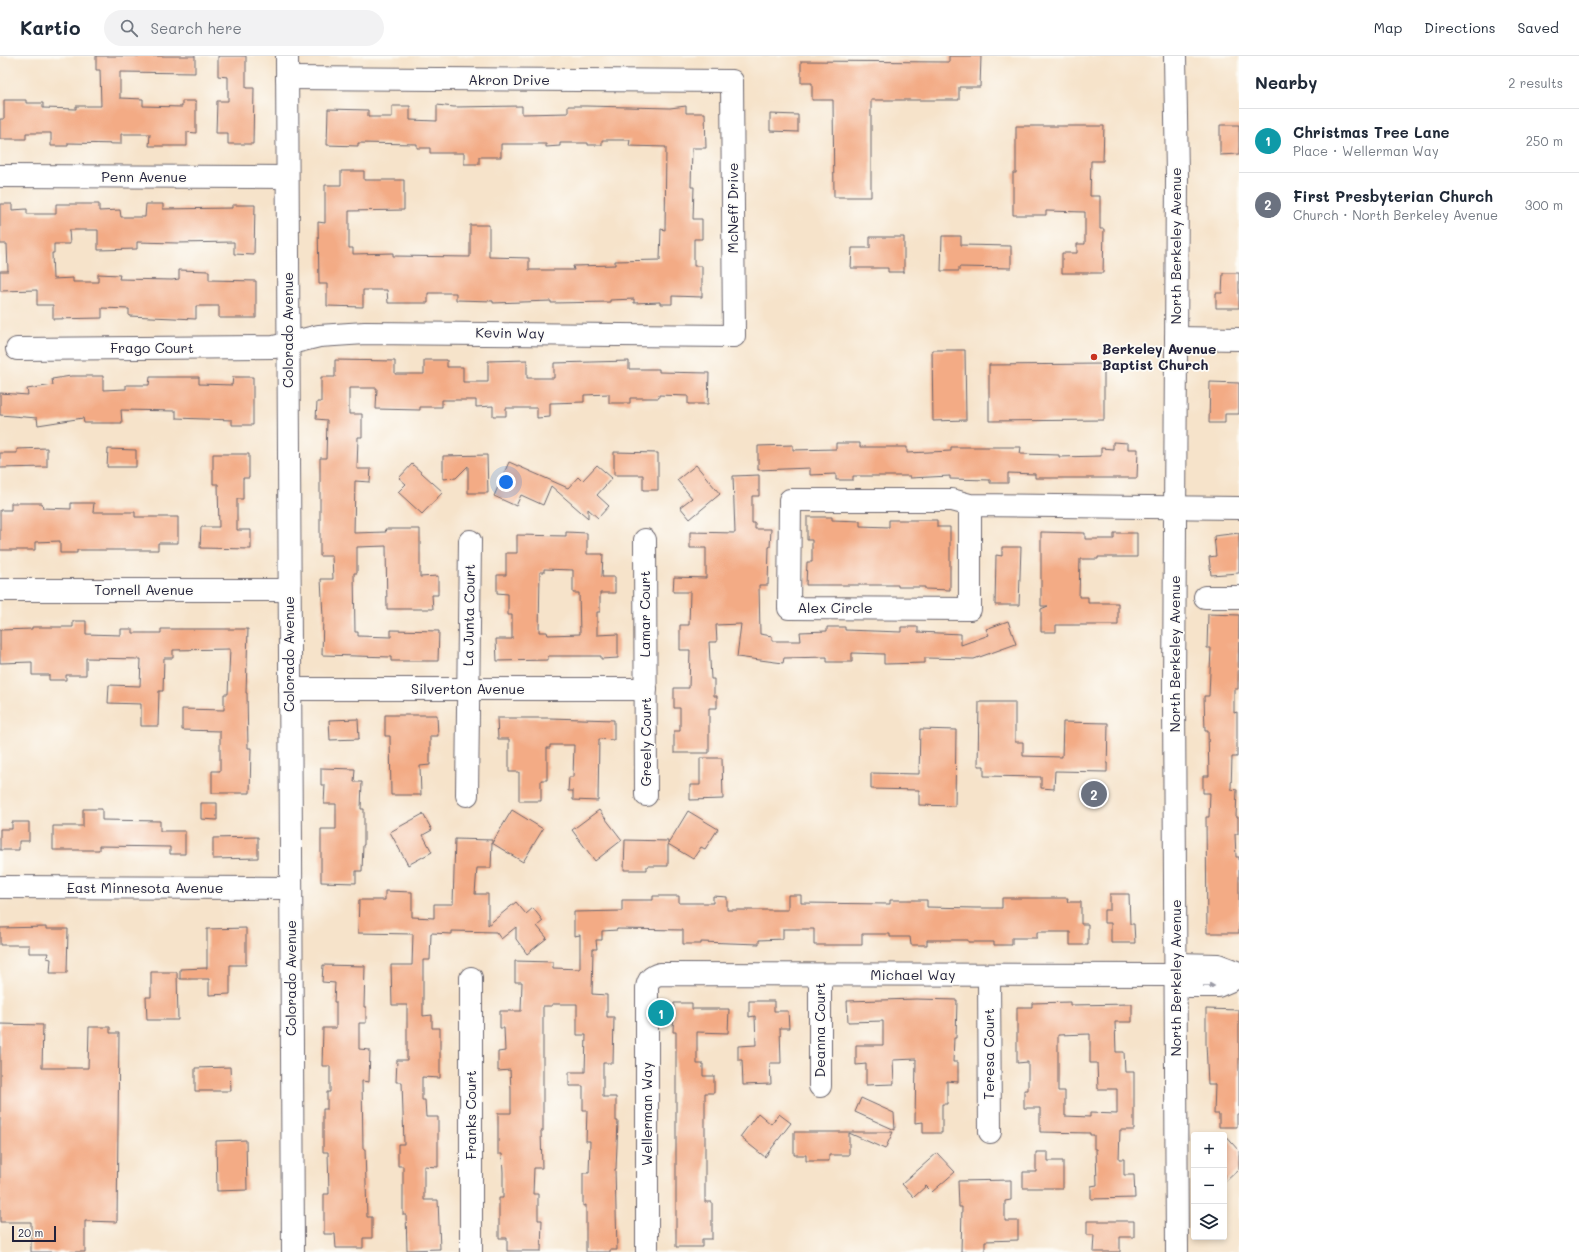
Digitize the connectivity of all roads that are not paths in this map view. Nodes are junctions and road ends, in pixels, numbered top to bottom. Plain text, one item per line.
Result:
1 (287, 56) edge
2 (1175, 56) edge
3 (287, 78) junction
4 (732, 81) joint
5 (0, 176) edge
6 (287, 177) junction
7 (734, 336) joint
8 (1176, 338) junction
9 (1239, 339) edge
10 (287, 345) junction
11 (17, 349) dead end
12 (970, 505) junction
13 (1174, 507) junction
14 (1239, 508) edge
15 (645, 540) dead end
16 (470, 541) dead end
17 (0, 590) edge
18 (289, 590) junction
19 (1206, 597) dead end
20 (1239, 597) edge
21 (468, 689) junction
22 (646, 689) junction
23 (290, 690) junction
24 (467, 795) dead end
25 (646, 795) dead end
26 (0, 887) edge
27 (290, 888) junction
28 (1239, 973) edge
29 (820, 974) junction
30 (989, 975) junction
31 (1176, 975) junction
32 (1239, 977) edge
33 (471, 978) dead end
34 (650, 978) joint
35 (820, 1086) dead end
36 (990, 1132) dead end
37 (293, 1252) edge
38 (471, 1252) edge
39 (647, 1252) edge
40 (1177, 1252) edge

1 - 3 street, Colorado Avenue
2 - 8 street, North Berkeley Avenue
3 - 4 street, Akron Drive
3 - 6 street, Colorado Avenue
4 - 7 street, McNeff Drive
5 - 6 street, Penn Avenue
6 - 10 street, Colorado Avenue
7 - 10 street, Kevin Way
8 - 9 street
8 - 13 street, North Berkeley Avenue
10 - 11 street, Frago Court
10 - 18 street, Colorado Avenue
12 - 12 street, Alex Circle
12 - 13 street, Alex Circle
13 - 14 street, Alex Circle
13 - 31 street, North Berkeley Avenue
15 - 22 street, Lamar Court
16 - 21 street, La Junta Court
17 - 18 street, Tornell Avenue
18 - 23 street, Colorado Avenue
19 - 20 street
21 - 22 street, Silverton Avenue
21 - 23 street, Silverton Avenue
21 - 24 street, La Junta Court
22 - 25 street, Greely Court
23 - 27 street, Colorado Avenue
26 - 27 street, East Minnesota Avenue
27 - 37 street, Colorado Avenue
28 - 31 street, Michael Way
29 - 30 street, Michael Way
29 - 34 street, Michael Way
29 - 35 street, Deanna Court
30 - 31 street, Michael Way
30 - 36 street, Teresa Court
31 -> 32 street, Michael Way
31 - 40 street, North Berkeley Avenue
33 - 38 street, Franks Court
34 - 39 street, Wellerman Way

